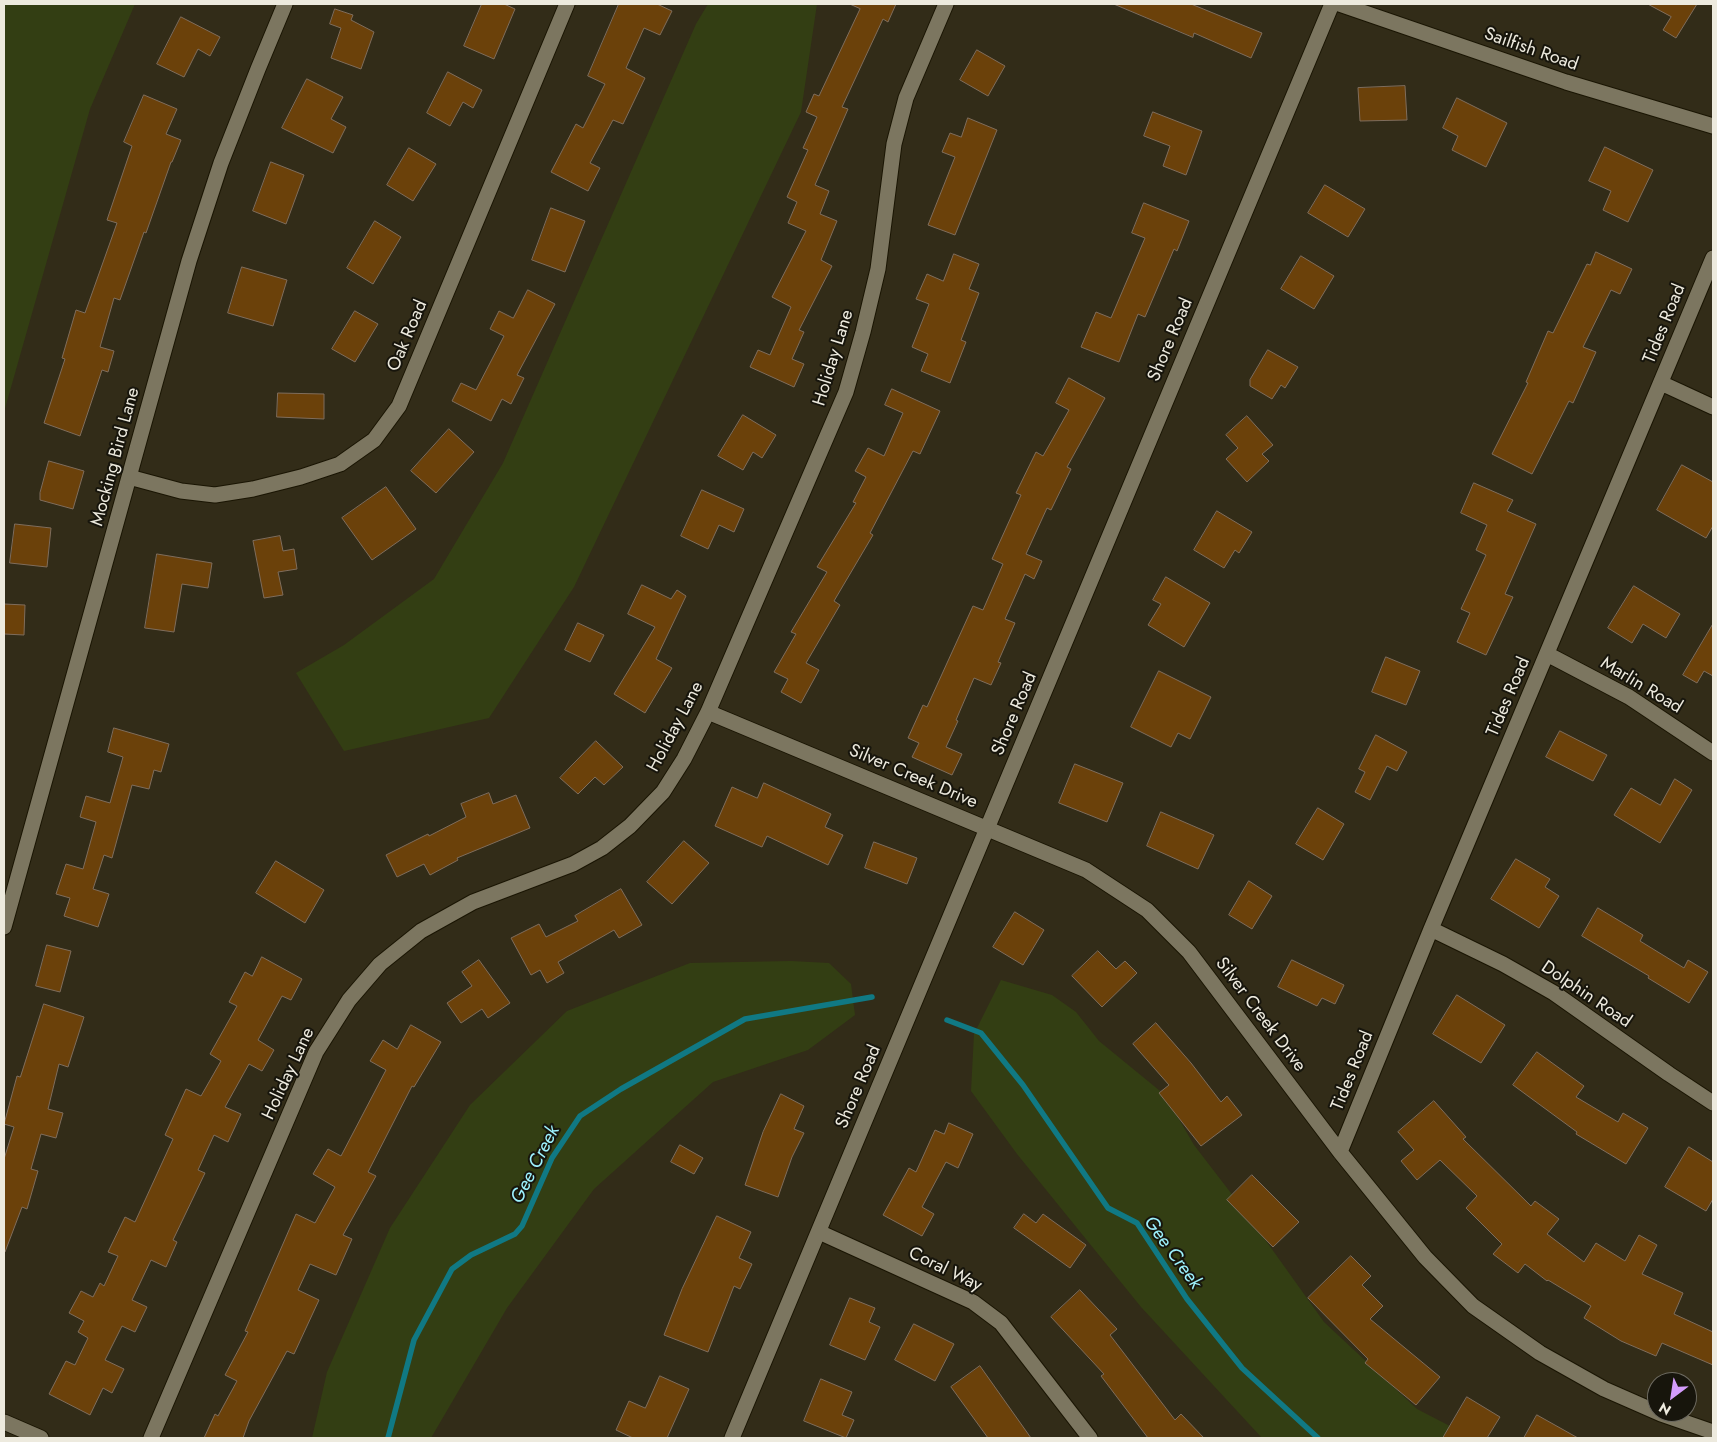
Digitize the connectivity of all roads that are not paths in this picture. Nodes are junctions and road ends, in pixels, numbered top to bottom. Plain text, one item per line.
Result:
1 (285, 4) edge
2 (568, 4) edge
3 (946, 4) edge
4 (1332, 4) edge
5 (1339, 4) edge
6 (1713, 126) edge
7 (1713, 258) edge
8 (1661, 383) junction
9 (1713, 407) edge
10 (130, 477) junction
11 (1547, 654) junction
12 (708, 712) junction
13 (1713, 753) edge
14 (987, 828) junction
15 (4, 926) edge
16 (1431, 929) junction
17 (1713, 1103) edge
18 (1340, 1152) junction
19 (819, 1232) junction
20 (4, 1422) edge
21 (1713, 1432) edge
22 (41, 1438) edge
23 (151, 1438) edge
24 (732, 1438) edge
25 (1090, 1438) edge

1 - 10 street, Mocking Bird Lane
2 - 10 street, Oak Road
3 - 12 street, Holiday Lane
4 - 14 street, Shore Road
5 - 6 street, Sailfish Road
7 - 8 street, Tides Road
8 - 9 street
8 - 11 street, Tides Road
10 - 15 street, Mocking Bird Lane
11 - 13 street, Marlin Road
11 - 16 street, Tides Road
12 - 14 street, Silver Creek Drive
12 - 23 street, Holiday Lane
14 - 18 street, Silver Creek Drive
14 - 19 street, Shore Road
16 - 17 street, Dolphin Road
16 - 18 street, Tides Road
18 - 21 street, Silver Creek Drive
19 - 24 street, Shore Road
19 - 25 street, Coral Way
20 - 22 street

